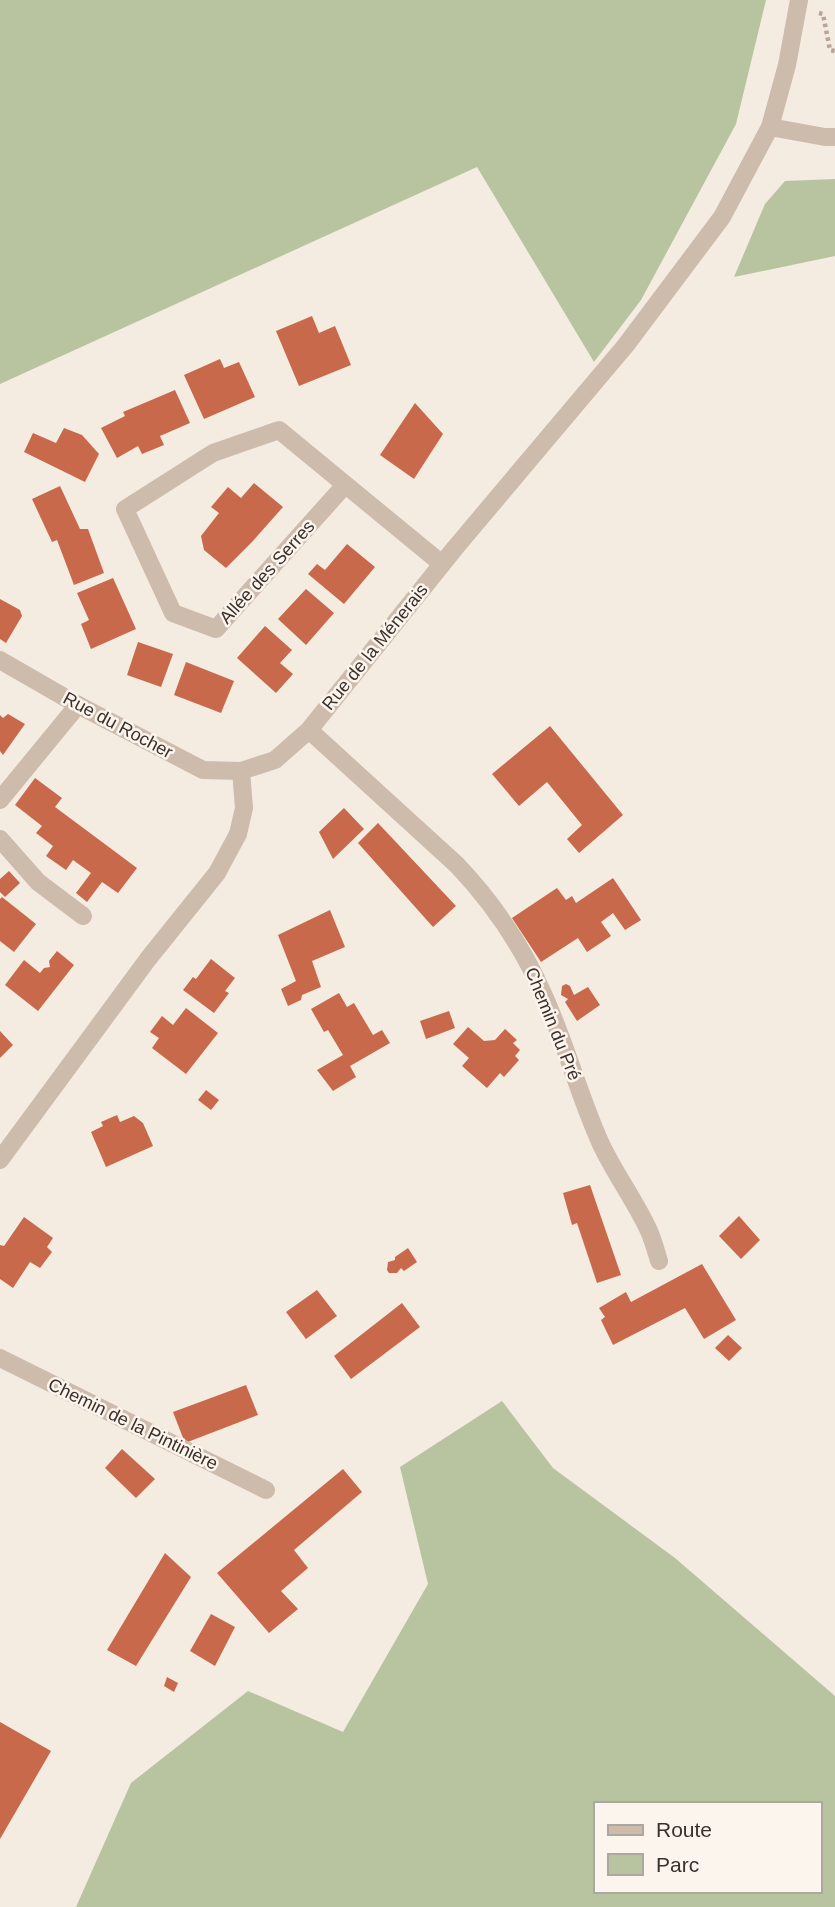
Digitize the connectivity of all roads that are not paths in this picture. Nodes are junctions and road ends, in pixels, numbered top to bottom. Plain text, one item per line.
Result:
1 (798, 4) edge
2 (770, 127) junction
3 (835, 137) edge
4 (345, 485) junction
5 (442, 564) junction
6 (0, 660) edge
7 (78, 705) junction
8 (310, 730) junction
9 (241, 771) junction
10 (0, 800) edge
11 (0, 839) edge
12 (83, 916) dead end
13 (0, 1160) edge
14 (659, 1261) dead end
15 (0, 1358) edge
16 (266, 1490) dead end

1 - 2 street, Rue de la Ménerais
2 - 3 street
2 - 5 street, Rue de la Ménerais
4 - 4 street, Allée des Serres
4 - 5 street, Allée des Serres
5 - 8 street, Rue de la Ménerais
6 - 7 street, Rue du Rocher
7 - 9 street, Rue du Rocher
7 - 10 street
8 - 9 street, Rue de la Ménerais
8 - 14 street, Chemin du Pré
9 - 13 street
11 - 12 street
15 - 16 street, Chemin de la Pintinière

